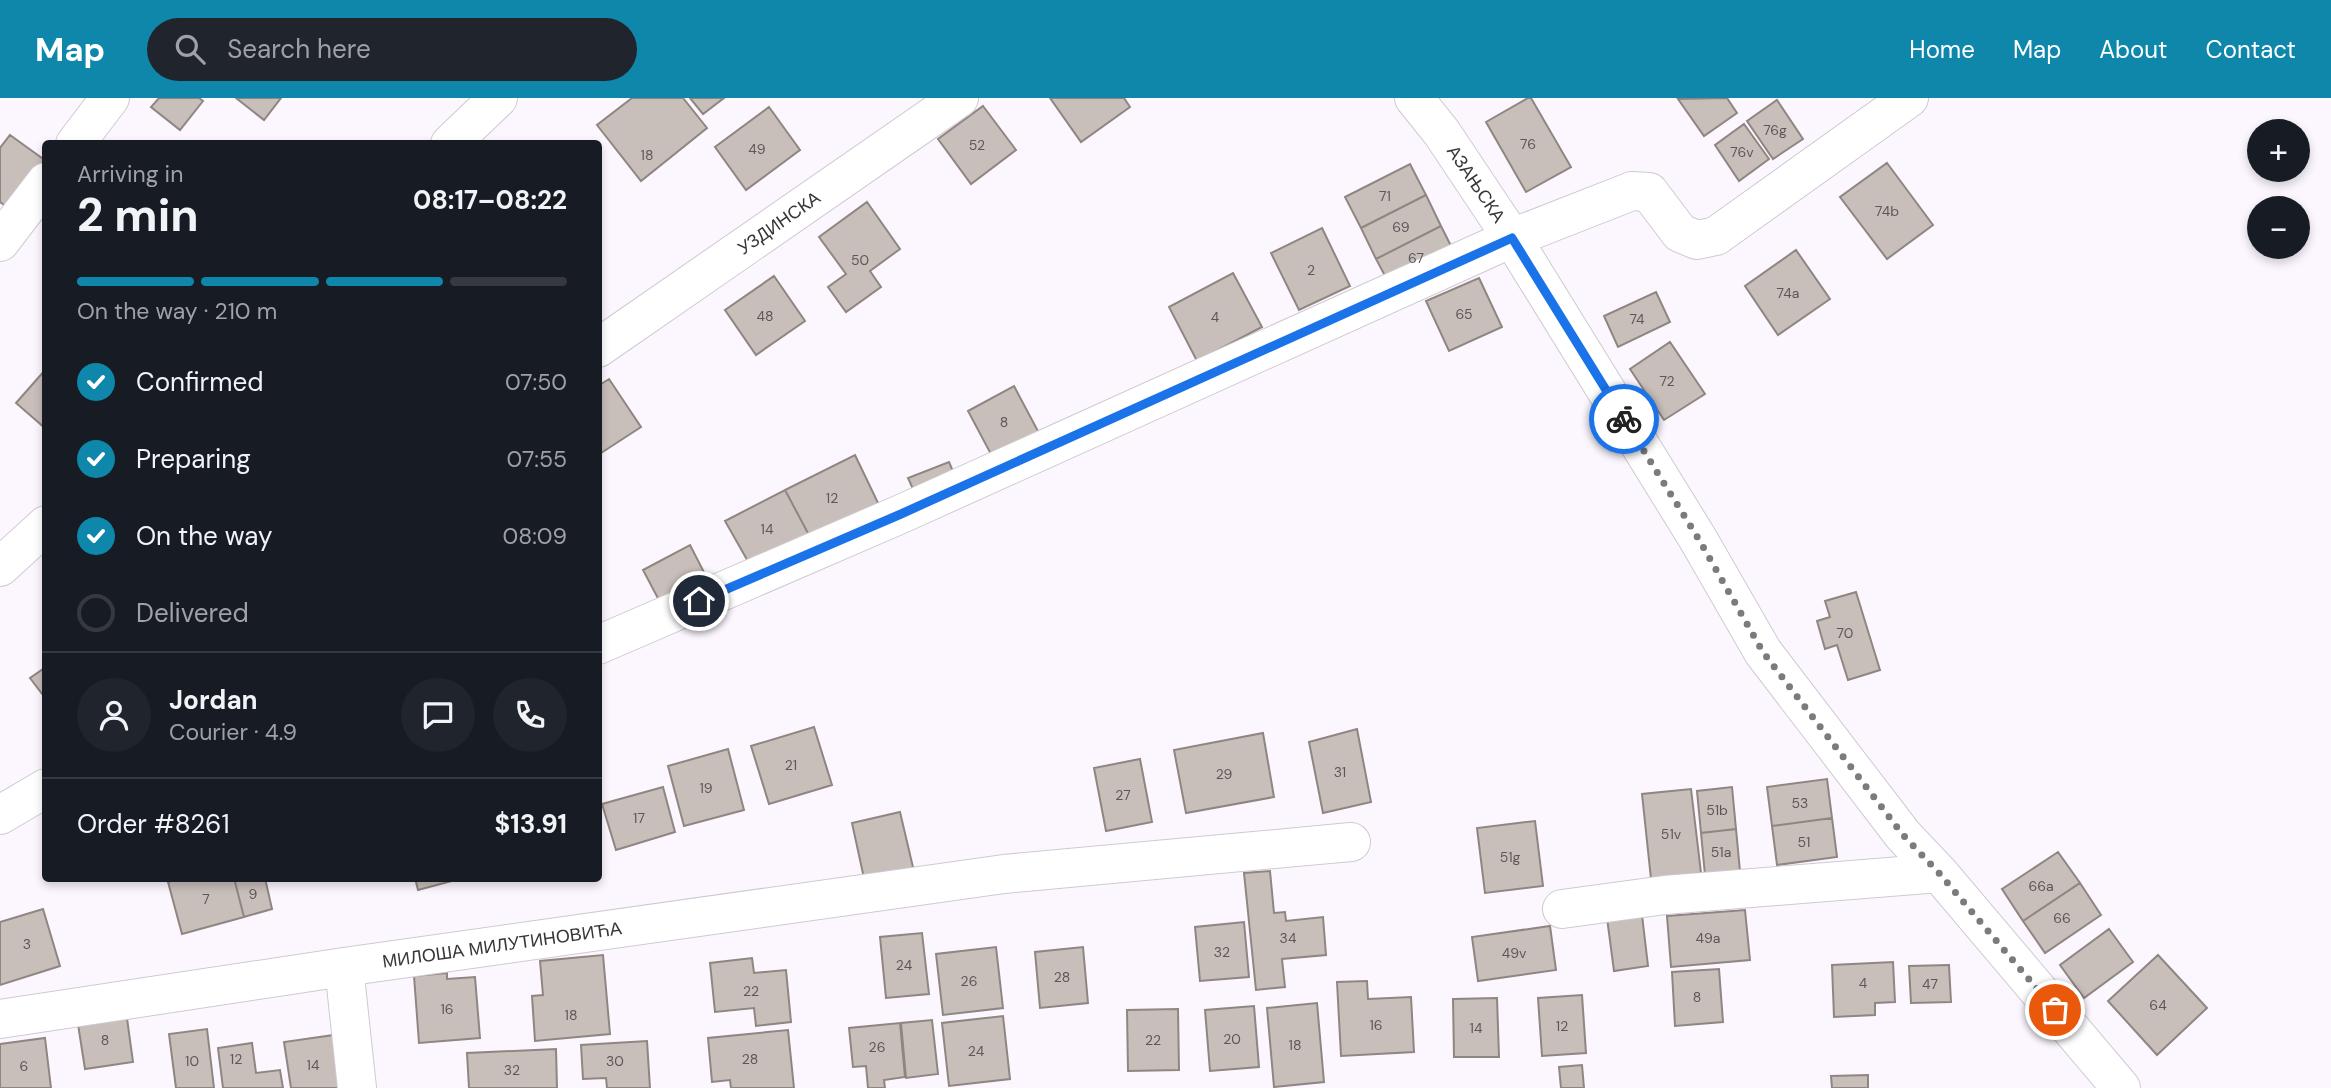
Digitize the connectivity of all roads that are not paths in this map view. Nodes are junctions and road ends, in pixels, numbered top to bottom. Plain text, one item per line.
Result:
1 (110, 98) edge
2 (499, 98) edge
3 (959, 98) edge
4 (1414, 98) edge
5 (1909, 98) edge
6 (78, 140) edge
7 (454, 140) edge
8 (42, 187) edge
9 (1512, 238) junction
10 (0, 242) edge
11 (602, 345) edge
12 (42, 529) edge
13 (0, 567) edge
14 (602, 643) edge
15 (42, 790) edge
16 (0, 815) edge
17 (1350, 842) dead end
18 (1939, 873) junction
19 (1562, 909) dead end
20 (344, 967) junction
21 (0, 1020) edge
22 (357, 1088) edge
23 (2121, 1088) edge

1 - 6 street
2 - 7 street
3 - 11 street, УЗДИНСКА
4 - 9 street, АЗАЊСКА
5 - 9 street
8 - 10 street
9 - 14 street
9 - 18 street, АЗАЊСКА
12 - 13 street
15 - 16 street
17 - 20 street, МИЛОША МИЛУТИНОВИЋА
18 - 19 street
18 - 23 street, АЗАЊСКА
20 - 21 street, МИЛОША МИЛУТИНОВИЋА
20 - 22 street

